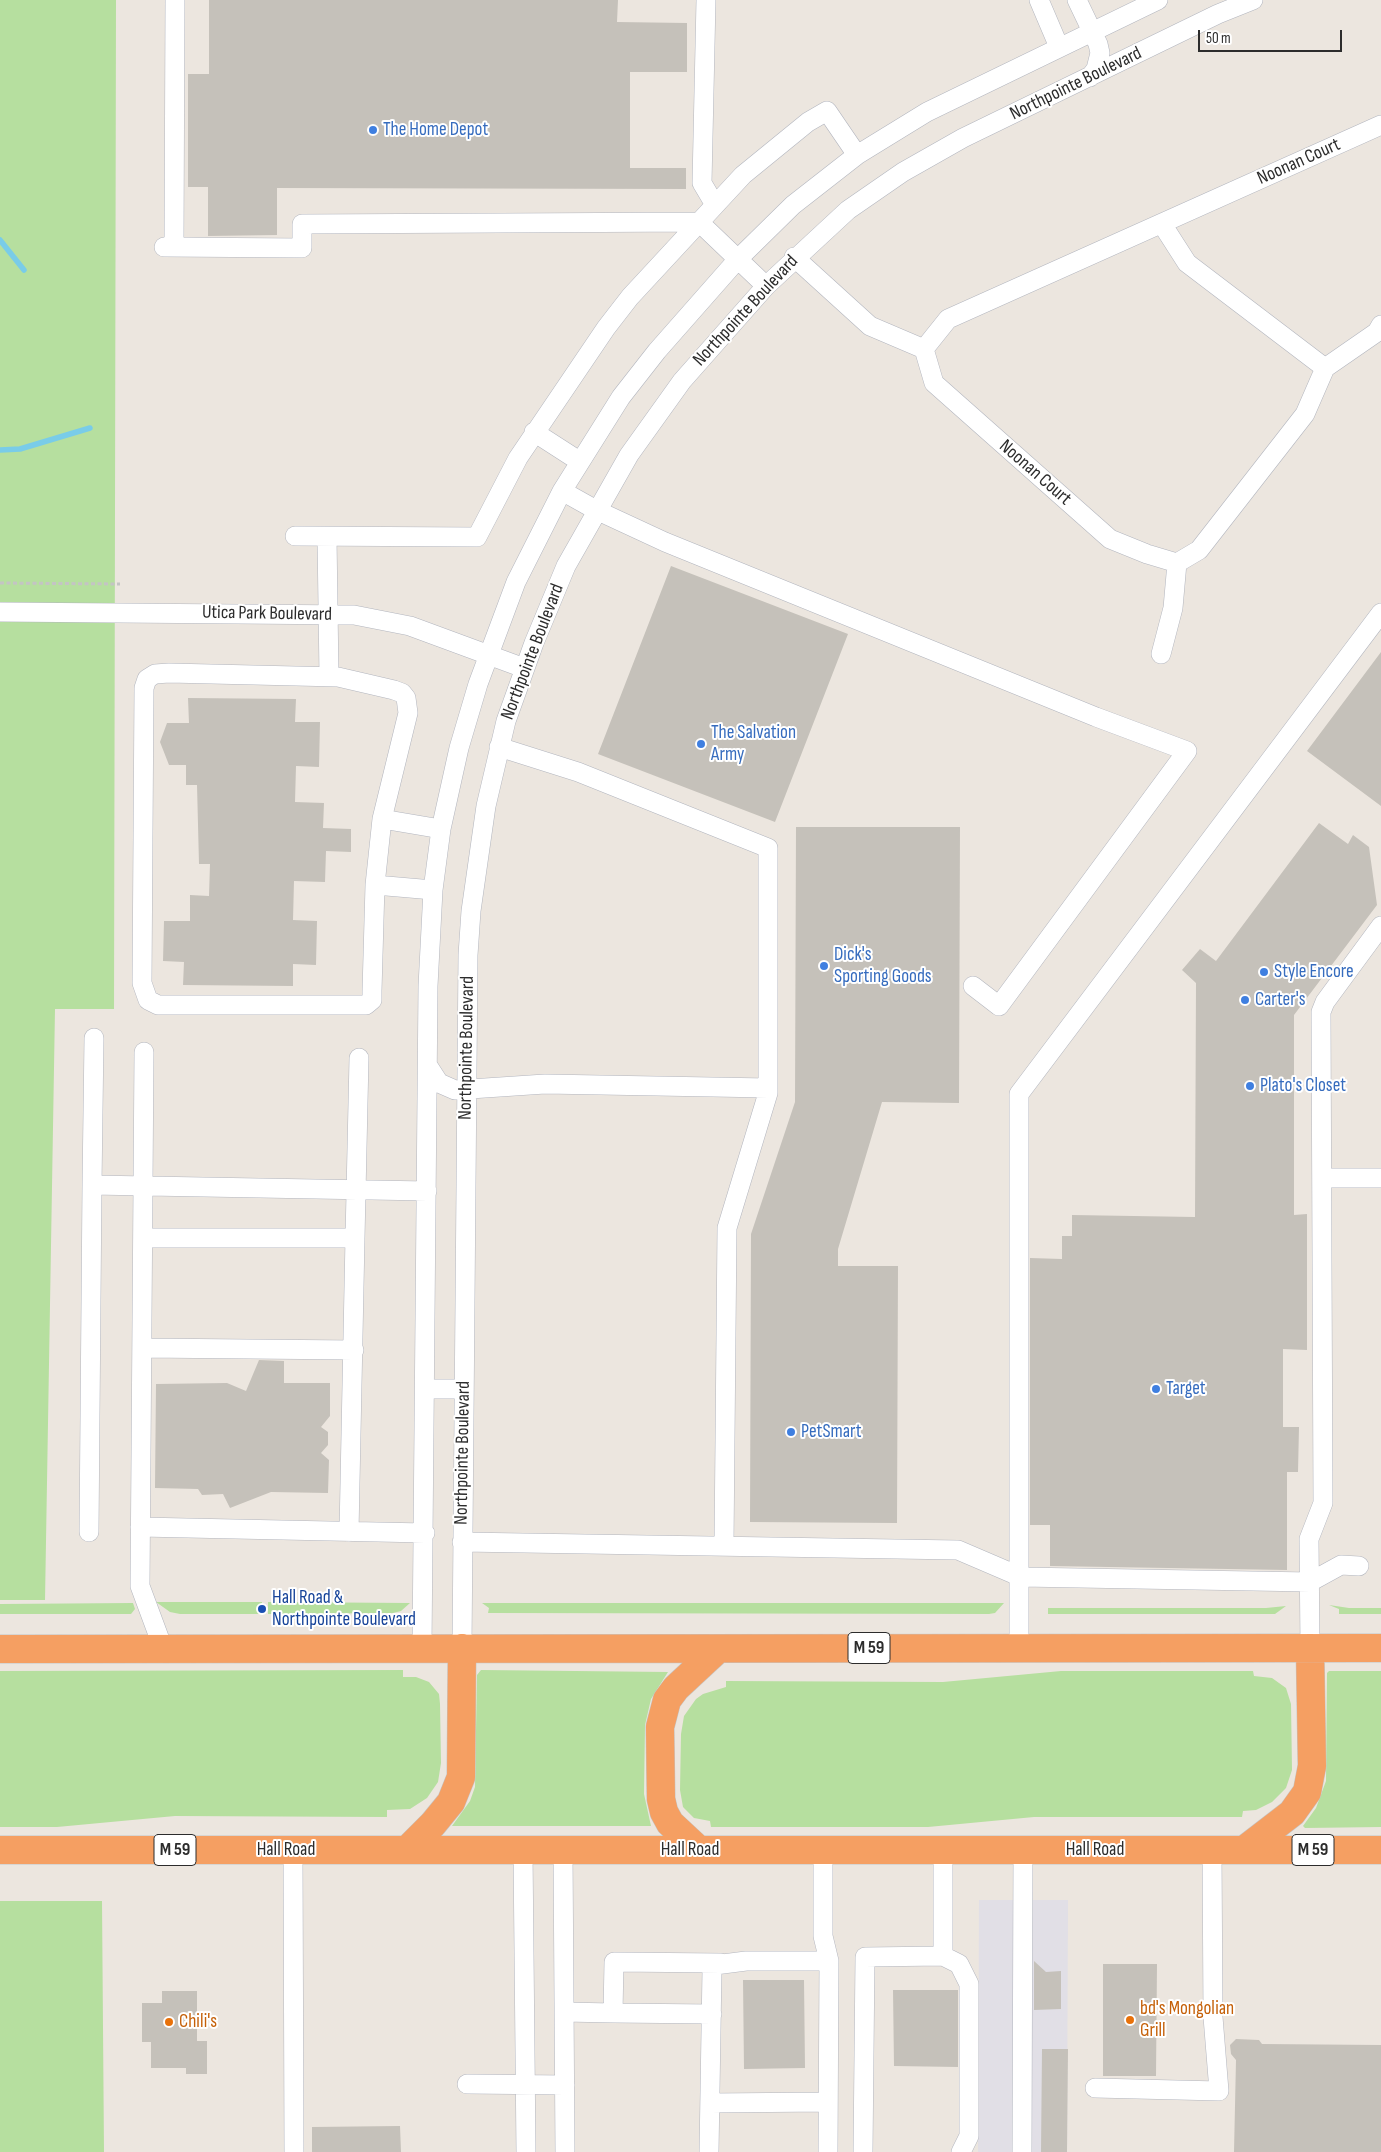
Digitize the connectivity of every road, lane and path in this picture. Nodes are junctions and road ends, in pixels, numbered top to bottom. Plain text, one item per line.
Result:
1 (175, 0) edge
2 (706, 0) edge
3 (1039, 0) edge
4 (1077, 0) edge
5 (1158, 0) edge
6 (1253, 0) edge
7 (1092, 32) junction
8 (1059, 48) junction
9 (1090, 77) junction
10 (1381, 125) edge
11 (857, 155) junction
12 (715, 205) junction
13 (699, 222) junction
14 (1162, 224) junction
15 (794, 257) junction
16 (738, 259) junction
17 (766, 286) junction
18 (1381, 325) edge
19 (924, 349) junction
20 (1325, 368) junction
21 (534, 432) junction
22 (579, 461) junction
23 (562, 491) junction
24 (596, 510) junction
25 (295, 536) dead end
26 (327, 537) junction
27 (1177, 563) junction
28 (0, 583) edge
29 (120, 584) dead end
30 (0, 612) edge
31 (1381, 613) edge
32 (327, 614) junction
33 (488, 654) junction
34 (1160, 654) dead end
35 (524, 668) junction
36 (329, 676) junction
37 (499, 747) junction
38 (382, 819) junction
39 (441, 829) junction
40 (375, 884) junction
41 (433, 890) junction
42 (1381, 926) edge
43 (973, 986) dead end
44 (94, 1038) dead end
45 (144, 1052) dead end
46 (358, 1058) dead end
47 (428, 1066) junction
48 (768, 1088) junction
49 (467, 1090) junction
50 (1322, 1178) junction
51 (1381, 1178) edge
52 (92, 1185) junction
53 (143, 1185) junction
54 (354, 1190) junction
55 (427, 1191) junction
56 (144, 1238) junction
57 (355, 1238) junction
58 (143, 1348) junction
59 (354, 1350) junction
60 (426, 1389) junction
61 (464, 1389) junction
62 (140, 1527) junction
63 (89, 1532) dead end
64 (349, 1532) junction
65 (425, 1533) junction
66 (462, 1542) junction
67 (724, 1545) junction
68 (1359, 1566) dead end
69 (1021, 1577) junction
70 (1310, 1582) junction
71 (0, 1648) edge
72 (163, 1648) junction
73 (422, 1648) junction
74 (462, 1648) junction
75 (1019, 1648) junction
76 (1310, 1648) junction
77 (1381, 1648) edge
78 (718, 1649) junction
79 (0, 1850) edge
80 (293, 1850) junction
81 (407, 1850) junction
82 (563, 1850) junction
83 (699, 1850) junction
84 (823, 1850) junction
85 (944, 1850) junction
86 (1023, 1850) junction
87 (1212, 1850) junction
88 (1244, 1850) junction
89 (1381, 1850) edge
90 (523, 1851) junction
91 (943, 1956) junction
92 (828, 1961) junction
93 (721, 1963) junction
94 (564, 2012) junction
95 (613, 2014) junction
96 (712, 2014) junction
97 (467, 2084) dead end
98 (525, 2084) junction
99 (565, 2085) junction
100 (1095, 2088) dead end
101 (828, 2102) junction
102 (710, 2103) junction
103 (294, 2152) edge
104 (526, 2152) edge
105 (565, 2152) edge
106 (710, 2152) edge
107 (828, 2152) edge
108 (863, 2152) edge
109 (961, 2152) edge
110 (1022, 2152) edge

1 - 13 street
2 - 12 street
3 - 8 street
4 - 7 street
5 - 7 street, Northpointe Boulevard
6 - 9 street, Northpointe Boulevard
7 - 8 street, Northpointe Boulevard
7 - 9 street
8 - 11 street, Northpointe Boulevard
9 - 15 street, Northpointe Boulevard
10 - 14 street, Noonan Court
11 - 12 street
11 - 16 street, Northpointe Boulevard
12 - 13 street
13 - 16 street
13 - 21 street
14 - 19 street, Noonan Court
14 - 20 street
15 - 17 street, Northpointe Boulevard
15 - 19 street
16 - 17 street
16 - 22 street, Northpointe Boulevard
17 - 24 street, Northpointe Boulevard
18 - 20 street
19 - 27 street, Noonan Court
20 - 27 street
21 - 22 street
21 - 26 street
22 - 23 street, Northpointe Boulevard
23 - 24 street
23 - 33 street, Northpointe Boulevard
24 - 35 street, Northpointe Boulevard
24 - 43 street
25 - 26 street
26 - 32 street
27 - 34 street
28 - 29 path
30 - 32 street, Utica Park Boulevard
31 - 69 street
32 - 33 street, Utica Park Boulevard
32 - 36 street
33 - 35 street, Utica Park Boulevard
33 - 39 street, Northpointe Boulevard
35 - 37 street, Northpointe Boulevard
36 - 38 street
36 - 40 street
37 - 48 street
37 - 49 street, Northpointe Boulevard
38 - 39 street
38 - 40 street
39 - 41 street, Northpointe Boulevard
40 - 41 street
41 - 47 street, Northpointe Boulevard
42 - 50 street
44 - 52 street
45 - 53 street
46 - 54 street
47 - 49 street
47 - 55 street, Northpointe Boulevard
48 - 49 street
48 - 67 street
49 - 61 street, Northpointe Boulevard
50 - 51 street
50 - 70 street
52 - 53 street
52 - 63 street
53 - 54 street
53 - 56 street
54 - 55 street
54 - 57 street
55 - 60 street, Northpointe Boulevard
56 - 57 street
56 - 58 street
57 - 59 street
58 - 59 street
58 - 62 street
59 - 64 street
60 - 61 street
60 - 65 street, Northpointe Boulevard
61 - 66 street, Northpointe Boulevard
62 - 64 street
62 - 72 street
64 - 65 street
65 - 73 street, Northpointe Boulevard
66 - 67 street
66 - 74 street, Northpointe Boulevard
67 - 69 street
68 - 70 street
69 - 70 street
69 - 75 street
70 - 76 street
71 - 72 highway, M 59
72 - 73 highway, M 59
73 - 74 highway, M 59
74 - 78 highway, M 59
74 - 81 highway
75 - 76 highway, M 59
75 - 78 highway, M 59
76 - 77 highway, M 59
76 - 88 highway
78 - 83 highway
79 - 80 highway, Hall Road / M 59
80 - 81 highway, Hall Road / M 59
80 - 103 street
81 - 90 highway, Hall Road / M 59
82 - 83 highway, Hall Road / M 59
82 - 90 highway, Hall Road / M 59
82 - 94 street
83 - 84 highway, Hall Road / M 59
84 - 85 highway, Hall Road / M 59
84 - 92 street
85 - 86 highway, Hall Road / M 59
85 - 91 street
86 - 87 highway, Hall Road / M 59
86 - 110 street
87 - 88 highway, Hall Road / M 59
87 - 100 street
88 - 89 highway, Hall Road / M 59
90 - 98 street
91 - 108 street
91 - 109 street
92 - 93 street
92 - 101 street
93 - 95 street
93 - 96 street
94 - 95 street
94 - 99 street
95 - 96 street
96 - 102 street
97 - 98 street
98 - 99 street
98 - 104 street
99 - 105 street
101 - 102 street
101 - 107 street
102 - 106 street

